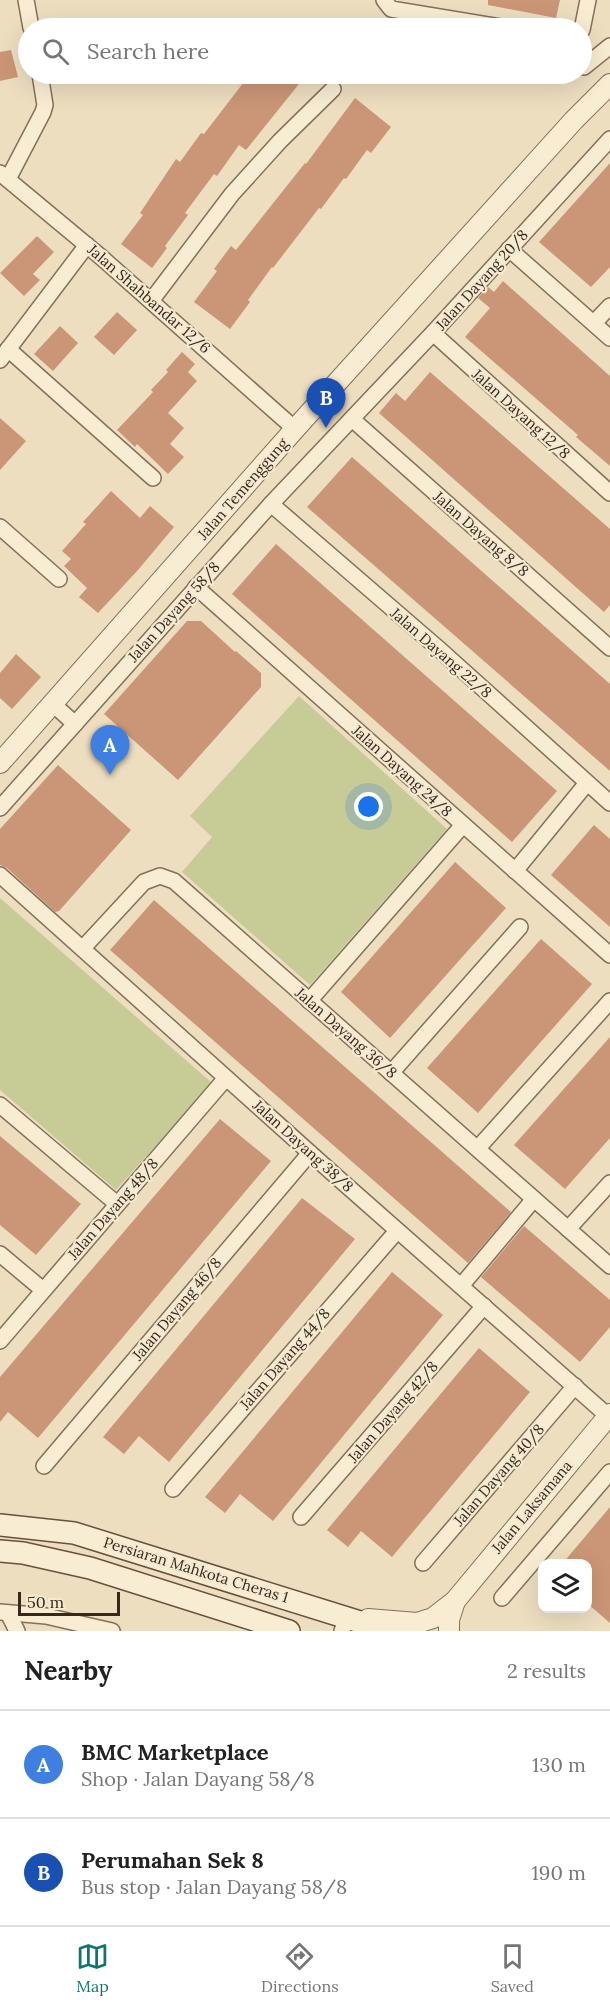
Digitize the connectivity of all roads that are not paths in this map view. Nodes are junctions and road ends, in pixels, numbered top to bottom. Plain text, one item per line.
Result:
1 (26, 0) edge
2 (588, 0) edge
3 (387, 5) edge
4 (29, 18) edge
5 (454, 18) edge
6 (584, 18) edge
7 (610, 46) edge
8 (592, 56) edge
9 (42, 84) edge
10 (610, 84) edge
11 (333, 89) dead end
12 (610, 139) edge
13 (4, 176) edge
14 (87, 245) junction
15 (509, 249) junction
16 (151, 302) junction
17 (610, 306) edge
18 (594, 323) junction
19 (433, 333) junction
20 (610, 338) edge
21 (4, 355) edge
22 (352, 419) junction
23 (295, 429) junction
24 (153, 478) dead end
25 (610, 493) edge
26 (272, 504) junction
27 (0, 527) edge
28 (59, 579) dead end
29 (196, 587) junction
30 (610, 648) edge
31 (53, 704) junction
32 (75, 724) junction
33 (0, 763) edge
34 (587, 783) junction
35 (610, 803) edge
36 (0, 808) edge
37 (463, 825) junction
38 (515, 872) junction
39 (0, 875) edge
40 (520, 927) dead end
41 (83, 948) junction
42 (610, 955) edge
43 (309, 1001) junction
44 (610, 1001) edge
45 (392, 1073) junction
46 (226, 1078) junction
47 (0, 1105) edge
48 (478, 1148) junction
49 (310, 1153) junction
50 (610, 1183) edge
51 (534, 1199) junction
52 (117, 1204) junction
53 (568, 1229) junction
54 (398, 1231) junction
55 (0, 1254) edge
56 (610, 1266) edge
57 (461, 1286) junction
58 (43, 1290) junction
59 (483, 1306) junction
60 (0, 1341) edge
61 (575, 1386) junction
62 (609, 1415) edge
63 (44, 1466) dead end
64 (610, 1472) edge
65 (173, 1489) dead end
66 (302, 1517) dead end
67 (0, 1525) edge
68 (0, 1551) edge
69 (423, 1563) dead end
70 (502, 1598) dead end
71 (455, 1601) junction
72 (4, 1612) edge
73 (345, 1624) edge
74 (16, 1631) edge
75 (112, 1631) edge
76 (289, 1631) edge
77 (389, 1631) edge
78 (449, 1631) edge

1 - 4 street
2 - 6 street
3 - 5 street
7 - 8 street
9 - 13 street
10 - 23 street, Jalan Temenggung
11 - 16 street
12 - 15 street, Jalan Dayang 20/8
13 - 14 street, Jalan Shahbandar 12/6
14 - 16 street, Jalan Shahbandar 12/6
14 - 21 street
15 - 18 street
15 - 19 street, Jalan Dayang 20/8
16 - 23 street, Jalan Shahbandar 12/6
17 - 18 street
18 - 20 street
19 - 22 street, Jalan Dayang 20/8
19 - 25 street, Jalan Dayang 12/8
21 - 24 street
22 - 26 street, Jalan Dayang 58/8
22 - 30 street, Jalan Dayang 8/8
23 - 31 street, Jalan Temenggung
26 - 29 street, Jalan Dayang 58/8
26 - 34 street, Jalan Dayang 22/8
27 - 28 street
29 - 32 street, Jalan Dayang 58/8
29 - 37 street, Jalan Dayang 24/8
31 - 32 street
31 - 33 street, Jalan Temenggung
32 - 36 street, Jalan Dayang 58/8
34 - 35 street, Jalan Dayang 22/8
34 - 38 street
37 - 38 street, Jalan Dayang 24/8
37 - 43 street
38 - 42 street, Jalan Dayang 24/8
39 - 41 street, Jalan Dayang 38/8
40 - 45 street
41 - 43 street, Jalan Dayang 36/8
41 - 46 street, Jalan Dayang 38/8
43 - 45 street, Jalan Dayang 36/8
44 - 48 street
45 - 48 street, Jalan Dayang 36/8
46 - 49 street, Jalan Dayang 38/8
46 - 52 street, Jalan Dayang 48/8
47 - 52 street
48 - 51 street, Jalan Dayang 36/8
49 - 54 street, Jalan Dayang 38/8
49 - 63 street, Jalan Dayang 46/8
50 - 53 street
51 - 53 street, Jalan Dayang 36/8
51 - 57 street
52 - 58 street, Jalan Dayang 48/8
53 - 56 street, Jalan Dayang 36/8
54 - 57 street, Jalan Dayang 38/8
54 - 65 street, Jalan Dayang 44/8
55 - 58 street
57 - 59 street, Jalan Dayang 38/8
58 - 60 street, Jalan Dayang 48/8
59 - 61 street, Jalan Dayang 38/8
59 - 66 street, Jalan Dayang 42/8
61 - 62 street, Jalan Dayang 38/8
61 - 69 street, Jalan Dayang 40/8
62 - 71 street, Jalan Laksamana
64 - 70 street
67 - 73 main road, Persiaran Mahkota Cheras 1
68 - 76 main road, Persiaran Mahkota Cheras 1
71 - 73 street, Jalan Laksamana
71 - 78 street, Jalan Laksamana
72 - 74 street
72 - 75 street
73 - 77 main road, Persiaran Mahkota Cheras 1

